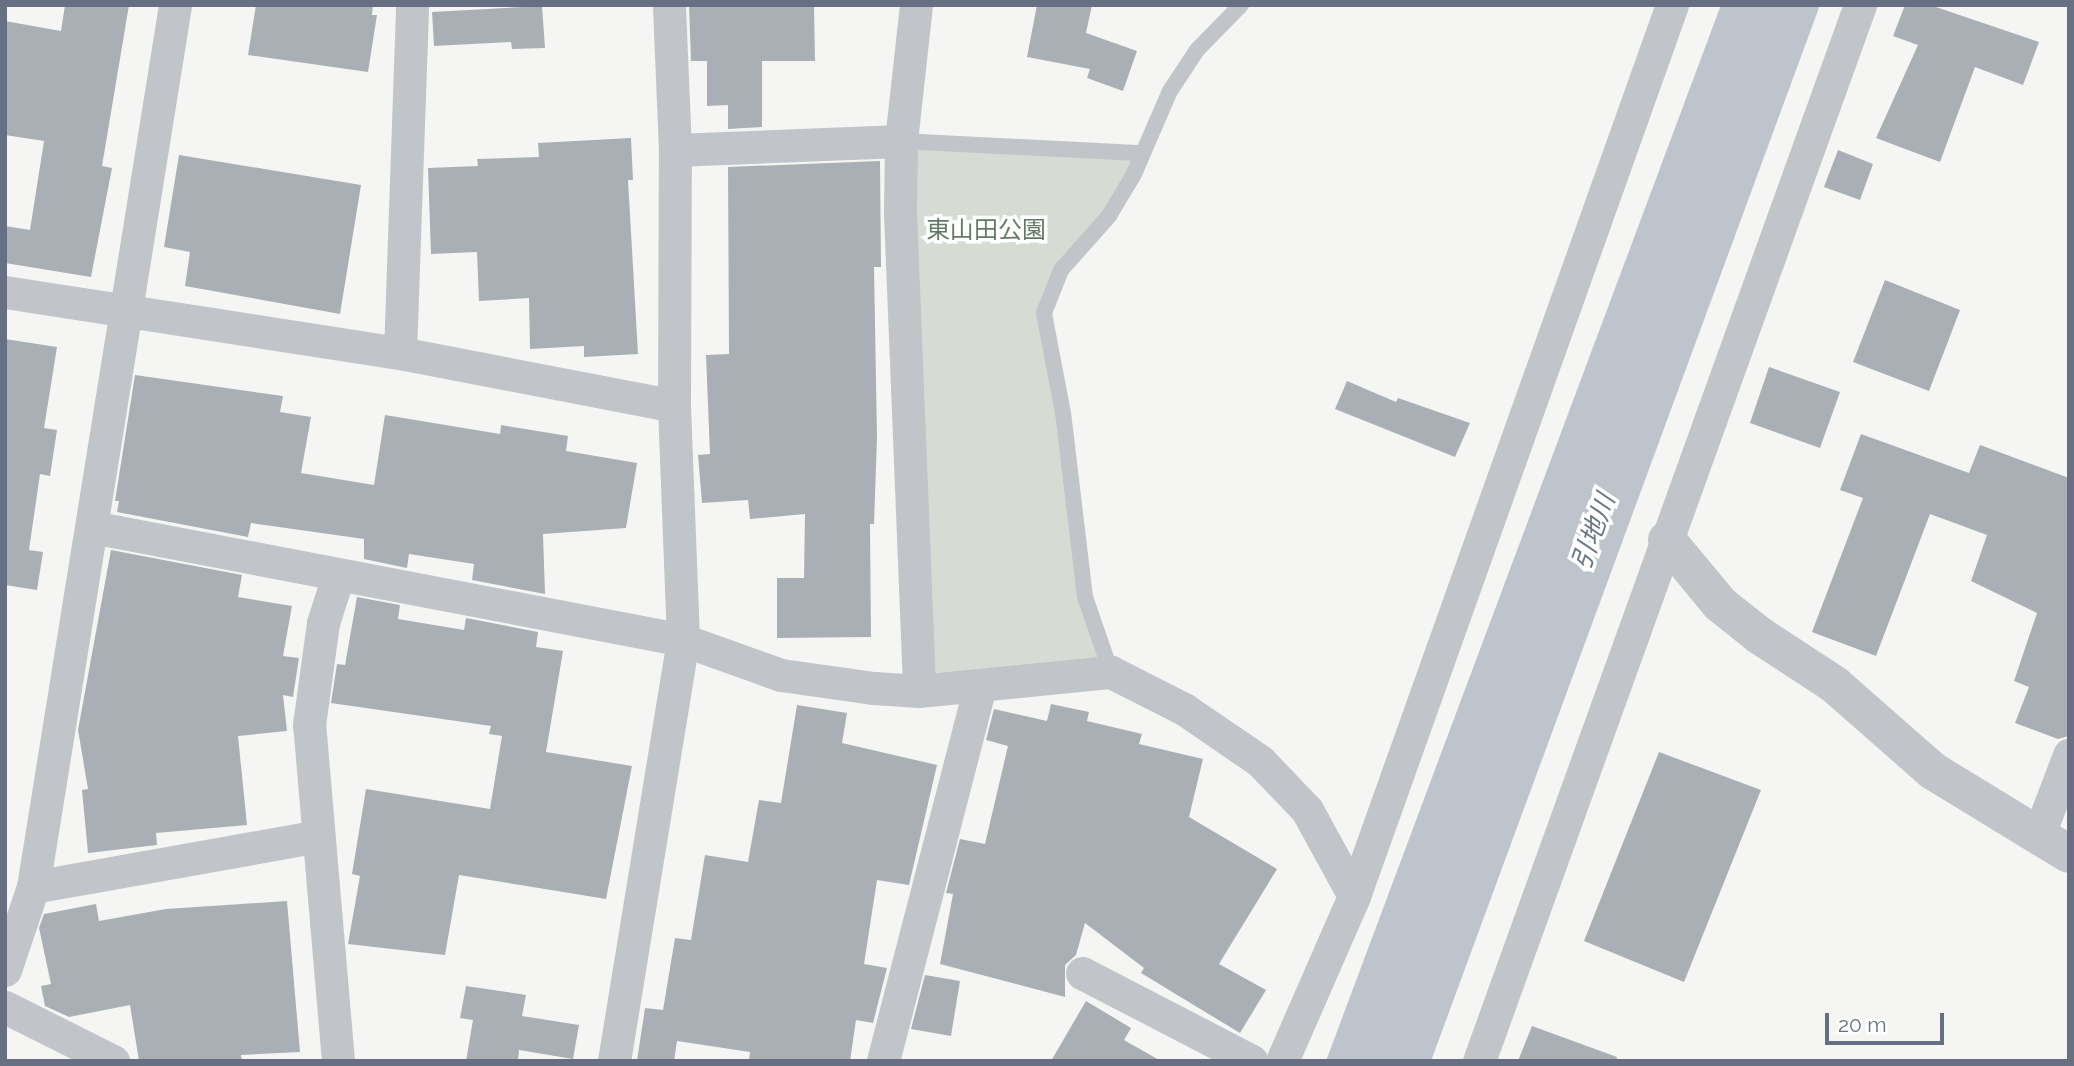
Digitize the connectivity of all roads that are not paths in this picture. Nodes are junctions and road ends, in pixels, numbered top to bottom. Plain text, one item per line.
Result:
1 (175, 5) edge
2 (412, 5) edge
3 (669, 5) edge
4 (916, 5) edge
5 (1241, 5) edge
6 (1672, 5) edge
7 (1860, 5) edge
8 (901, 141) junction
9 (675, 150) junction
10 (1142, 153) junction
11 (5, 292) edge
12 (125, 314) junction
13 (400, 353) junction
14 (674, 406) junction
15 (92, 527) junction
16 (1667, 540) junction
17 (338, 576) junction
18 (683, 639) junction
19 (1111, 672) junction
20 (980, 686) junction
21 (919, 691) junction
22 (2069, 755) edge
23 (315, 837) junction
24 (2054, 844) edge
25 (33, 887) junction
26 (1354, 896) junction
27 (5, 971) edge
28 (1082, 972) dead end
29 (5, 1007) edge
30 (113, 1061) edge
31 (338, 1061) edge
32 (614, 1061) edge
33 (883, 1061) edge
34 (1252, 1061) edge
35 (1282, 1061) edge
36 (1479, 1061) edge

1 - 12 street
2 - 13 street
3 - 9 street
4 - 8 street
5 - 10 lane
6 - 26 street
7 - 16 street
8 - 9 street
8 - 10 lane
8 - 21 street
9 - 14 street
10 - 19 lane
11 - 12 street
12 - 13 street
12 - 15 street
13 - 14 street
14 - 18 street
15 - 17 street
15 - 25 street
16 - 24 street
16 - 36 street
17 - 18 street
17 - 23 street
18 - 21 street
18 - 32 street
19 - 20 street
19 - 26 street
20 - 21 street
20 - 33 street
22 - 24 street
23 - 25 street
23 - 31 street
25 - 27 street
26 - 35 street
28 - 34 street
29 - 30 street

